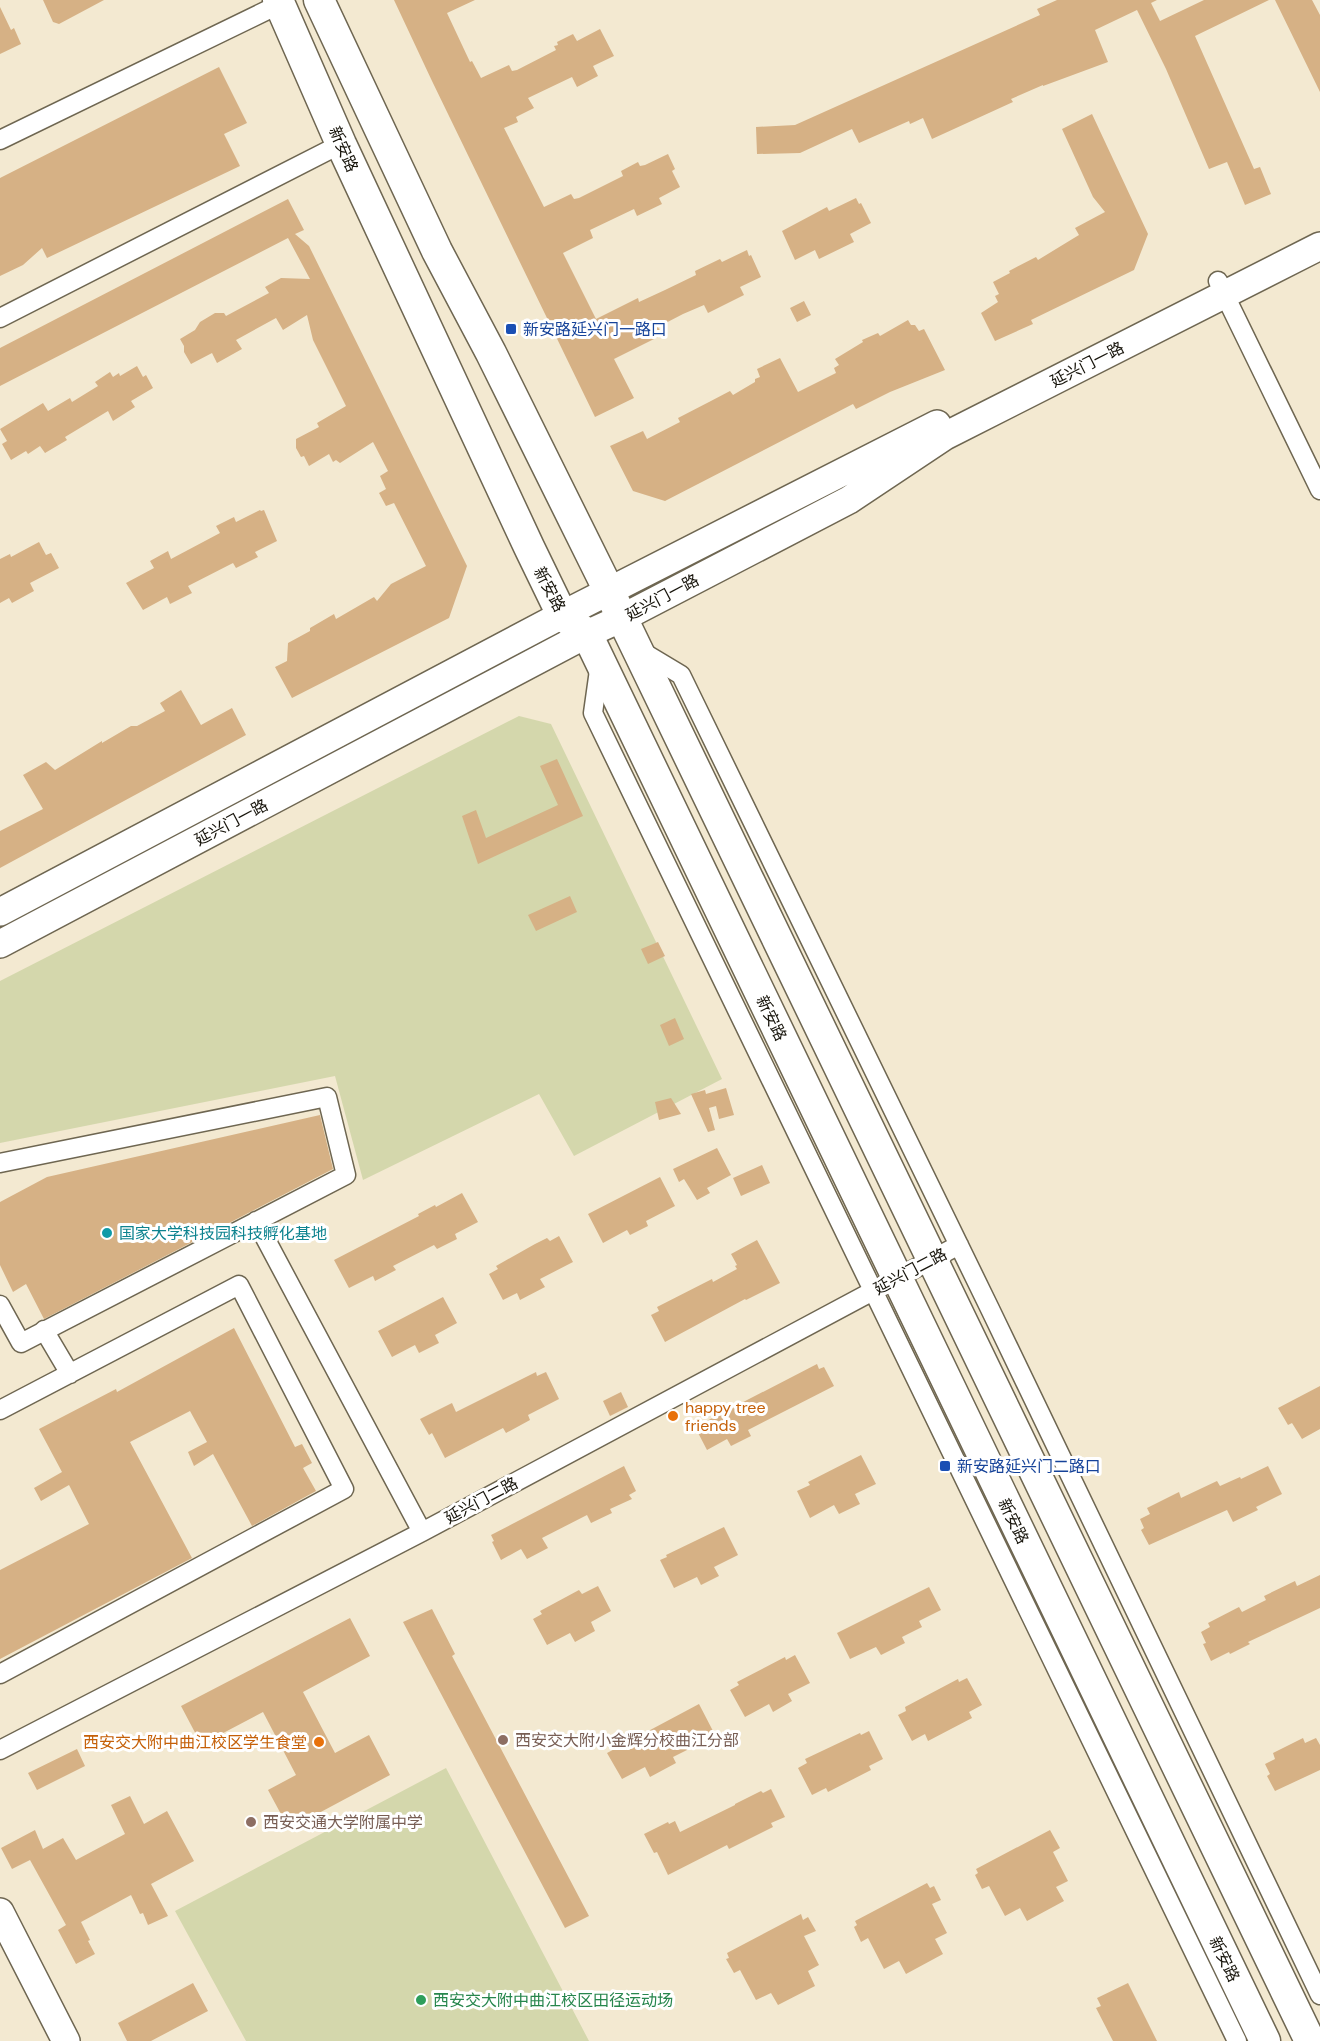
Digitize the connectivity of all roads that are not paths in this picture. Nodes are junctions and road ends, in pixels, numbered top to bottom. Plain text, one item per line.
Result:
1 (319, 0) edge
2 (279, 2) edge
3 (0, 140) edge
4 (341, 144) junction
5 (1320, 228) edge
6 (1320, 246) edge
7 (1221, 288) junction
8 (0, 318) edge
9 (1320, 490) edge
10 (609, 591) junction
11 (562, 615) junction
12 (622, 618) junction
13 (587, 634) junction
14 (637, 649) junction
15 (0, 912) edge
16 (0, 944) edge
17 (0, 1163) edge
18 (256, 1221) junction
19 (959, 1245) junction
20 (932, 1259) junction
21 (885, 1284) junction
22 (0, 1305) edge
23 (44, 1330) junction
24 (70, 1374) junction
25 (0, 1410) edge
26 (422, 1532) junction
27 (0, 1674) edge
28 (0, 1750) edge
29 (0, 1912) edge
30 (0, 1951) edge
31 (1320, 1995) edge
32 (48, 2041) edge
33 (66, 2041) edge
34 (1237, 2041) edge
35 (1265, 2041) edge
36 (1310, 2041) edge

1 - 10 main road
2 - 3 street
2 - 4 main road, 新安路
4 - 8 street
4 - 11 main road, 新安路
5 - 7 street, 延兴门一路
6 - 7 street, 延兴门一路
7 - 9 street
7 - 10 street, 延兴门一路
7 - 12 street, 延兴门一路
10 - 11 street, 延兴门一路
10 - 12 main road
11 - 13 main road, 新安路
11 - 15 street, 延兴门一路
12 - 13 street, 延兴门一路
12 - 14 main road
13 - 16 street, 延兴门一路
13 - 21 main road, 新安路
14 - 19 street
14 - 20 main road
17 - 18 street
18 - 23 street
18 - 26 street
19 - 20 street, 延兴门二路
19 - 31 street
20 - 21 street, 延兴门二路
20 - 36 main road
21 - 26 street, 延兴门二路
21 - 34 street
21 - 35 main road, 新安路
22 - 23 street
23 - 24 street
24 - 25 street
24 - 27 street
26 - 28 street, 延兴门二路
29 - 33 street
30 - 32 street

